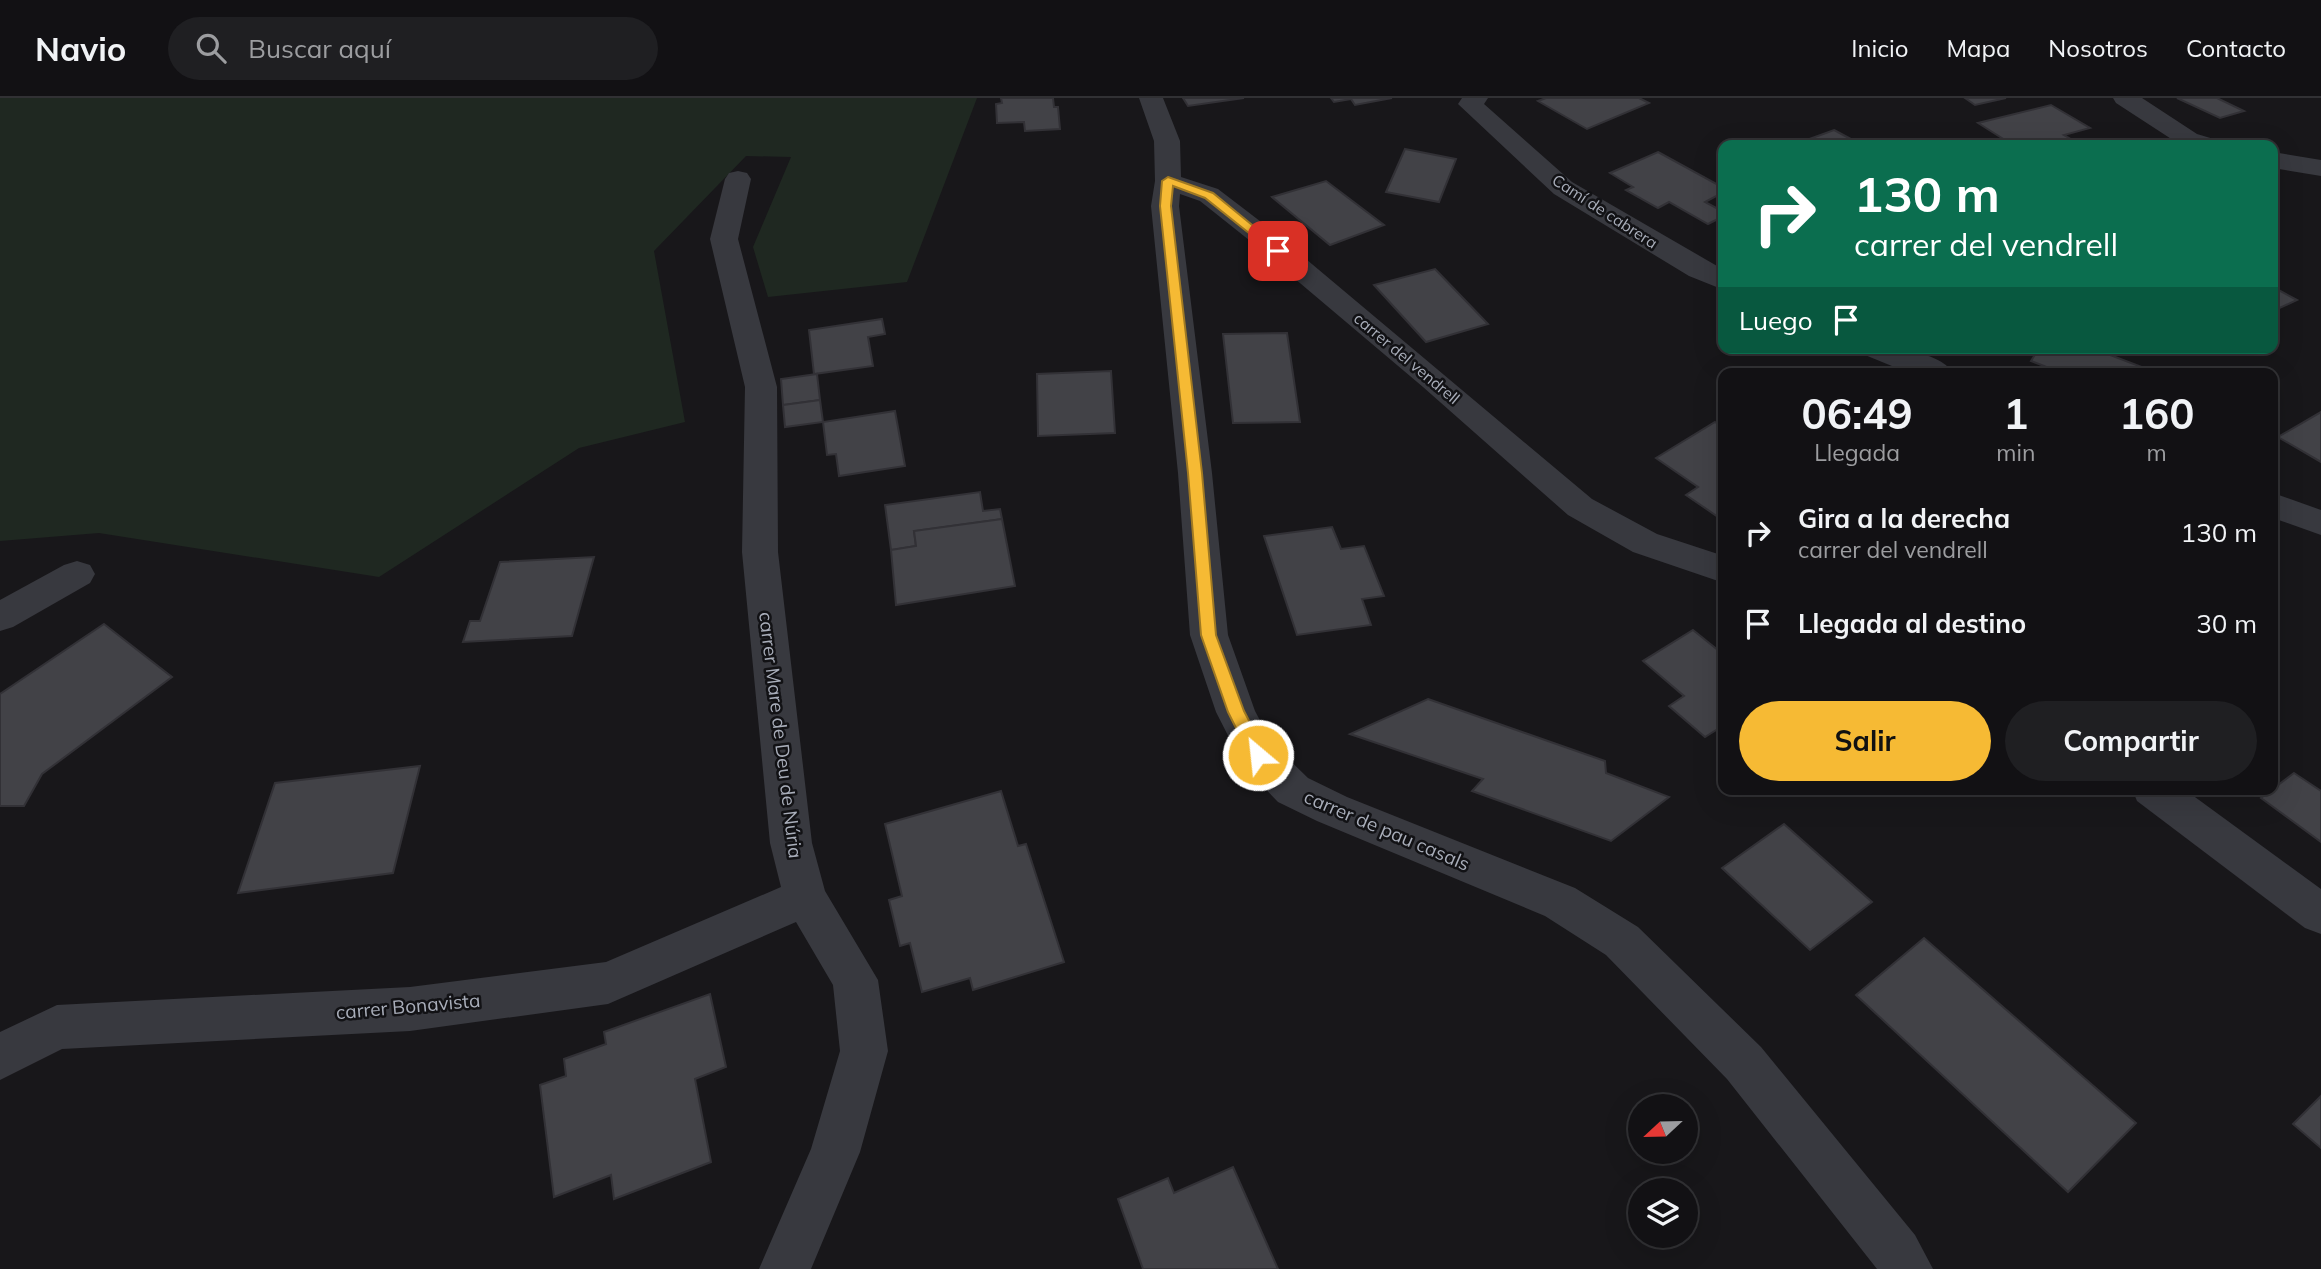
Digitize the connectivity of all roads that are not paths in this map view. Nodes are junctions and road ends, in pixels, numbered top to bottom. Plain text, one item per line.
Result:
1 (1151, 98) edge
2 (2125, 98) edge
3 (1470, 100) edge
4 (2185, 140) edge
5 (2278, 161) edge
6 (2321, 168) edge
7 (738, 178) dead end
8 (1168, 181) junction
9 (1718, 278) edge
10 (1891, 354) edge
11 (1926, 368) edge
12 (2278, 507) edge
13 (2321, 523) edge
14 (1718, 568) edge
15 (77, 574) dead end
16 (0, 617) edge
17 (2160, 795) edge
18 (805, 897) junction
19 (2321, 914) edge
20 (0, 1057) edge
21 (785, 1269) edge
22 (1907, 1269) edge

1 - 8 street
2 - 4 street
3 - 9 street, Camí de cabrera
5 - 6 street
7 - 18 street, carrer Mare de Deu de Núria
8 - 14 street, carrer del vendrell
8 - 22 street, carrer de pau casals
10 - 11 street
12 - 13 street
15 - 16 street
17 - 19 street
18 - 20 street, carrer Bonavista
18 - 21 street, carrer Mare de Deu de Núria

